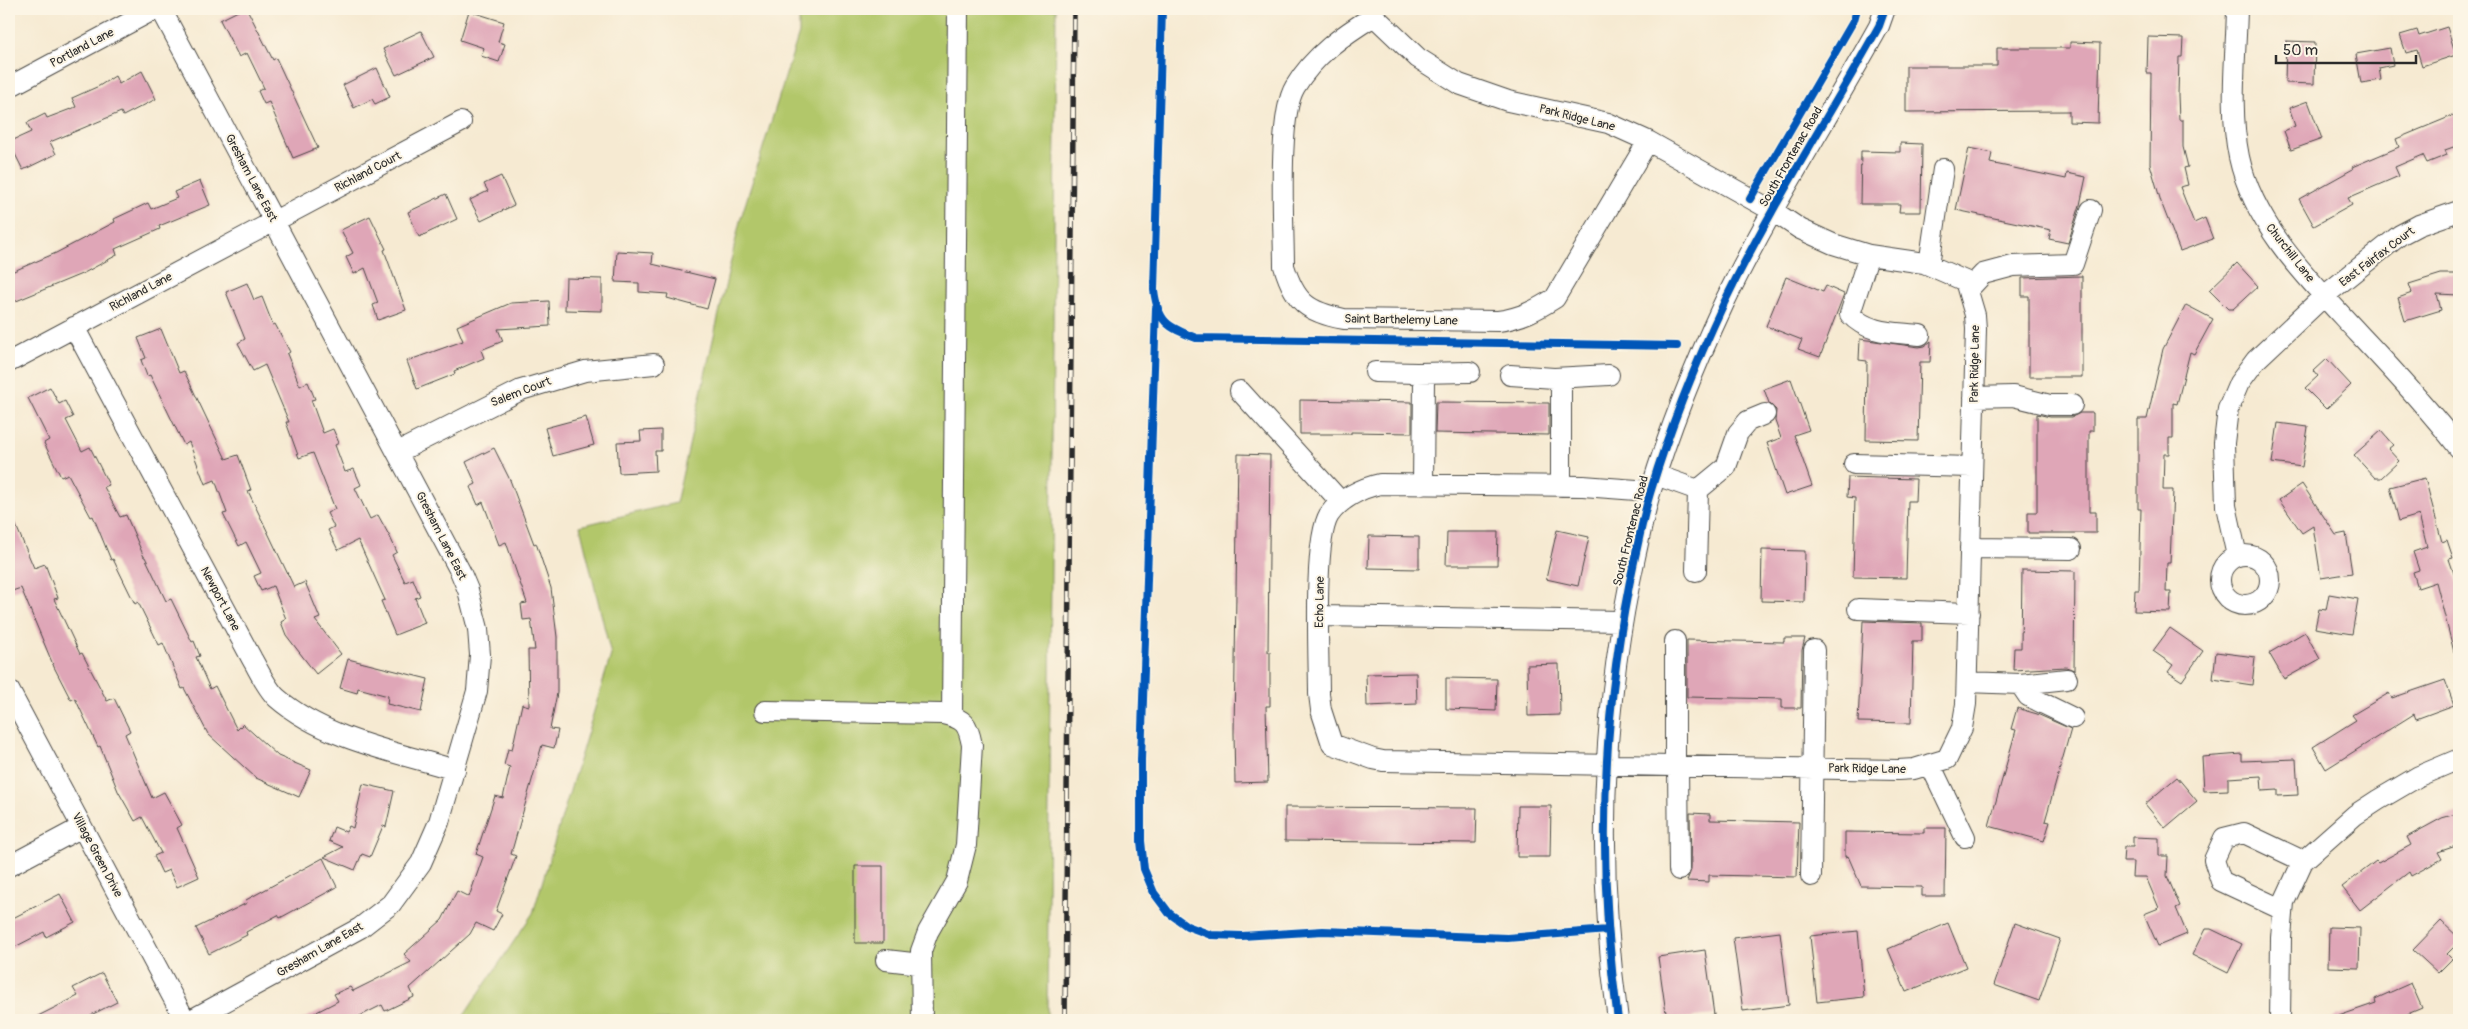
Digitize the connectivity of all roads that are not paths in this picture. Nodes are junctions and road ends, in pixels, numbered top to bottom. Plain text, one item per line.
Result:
1 (154, 9) edge
2 (161, 9) edge
3 (958, 9) edge
4 (1885, 9) edge
5 (2237, 9) edge
6 (1372, 12) edge
7 (9, 87) edge
8 (461, 122) dead end
9 (1648, 141) junction
10 (1942, 169) dead end
11 (2091, 210) dead end
12 (1773, 211) junction
13 (2459, 211) edge
14 (274, 221) junction
15 (1869, 255) junction
16 (1929, 265) junction
17 (1968, 290) junction
18 (2324, 296) junction
19 (74, 327) junction
20 (1920, 335) dead end
21 (9, 362) edge
22 (654, 364) dead end
23 (1375, 372) dead end
24 (1470, 372) dead end
25 (1417, 373) junction
26 (1510, 375) dead end
27 (1609, 376) dead end
28 (1554, 378) junction
29 (1240, 391) dead end
30 (1974, 397) junction
31 (2072, 405) dead end
32 (1766, 414) dead end
33 (2459, 448) edge
34 (398, 452) junction
35 (1854, 464) dead end
36 (1972, 467) junction
37 (1653, 483) junction
38 (1423, 485) junction
39 (1561, 486) junction
40 (1698, 490) junction
41 (1340, 502) junction
42 (1970, 548) junction
43 (2071, 549) dead end
44 (2237, 556) dead end
45 (1696, 571) dead end
46 (1858, 610) dead end
47 (1969, 612) junction
48 (1320, 616) junction
49 (1622, 621) junction
50 (1675, 642) dead end
51 (1814, 650) dead end
52 (2067, 679) dead end
53 (1967, 682) junction
54 (2020, 684) junction
55 (9, 690) edge
56 (765, 711) dead end
57 (952, 716) junction
58 (2073, 718) dead end
59 (2459, 760) edge
60 (1605, 763) junction
61 (1930, 764) junction
62 (1676, 765) junction
63 (1814, 768) junction
64 (455, 770) junction
65 (82, 827) junction
66 (1965, 837) dead end
67 (2303, 862) junction
68 (9, 866) edge
69 (1679, 870) dead end
70 (1811, 876) dead end
71 (2283, 910) junction
72 (886, 960) dead end
73 (921, 964) junction
74 (185, 1020) edge
75 (191, 1020) edge
76 (922, 1020) edge
77 (1618, 1020) edge
78 (2280, 1020) edge

1 - 7 street, Portland Lane
2 - 14 street, Gresham Lane East
3 - 57 street
4 - 12 street, South Frontenac Road
5 - 18 street, Churchill Lane
6 - 9 street, Park Ridge Lane
6 - 9 street, Saint Barthelemy Lane
8 - 14 street, Richland Court
9 - 12 street, Park Ridge Lane
10 - 16 street
11 - 17 street
12 - 15 street, Park Ridge Lane
12 - 37 street, South Frontenac Road
13 - 18 street, East Fairfax Court
14 - 19 street, Richland Lane
14 - 34 street, Gresham Lane East
15 - 16 street, Park Ridge Lane
15 - 20 street
16 - 17 street, Park Ridge Lane
17 - 30 street, Park Ridge Lane
18 - 33 street, Churchill Lane
18 - 44 street, East Fairfax Court
19 - 21 street, Richland Lane
19 - 64 street, Newport Lane
22 - 34 street, Salem Court
23 - 25 street
24 - 25 street
25 - 38 street
26 - 28 street
27 - 28 street
28 - 39 street
29 - 41 street
30 - 31 street
30 - 36 street, Park Ridge Lane
32 - 40 street
34 - 64 street, Gresham Lane East
35 - 36 street
36 - 42 street, Park Ridge Lane
37 - 39 street, Echo Lane
37 - 40 street, Echo Lane
37 - 49 street, South Frontenac Road
38 - 39 street, Echo Lane
38 - 41 street, Echo Lane
40 - 45 street
41 - 48 street, Echo Lane
42 - 43 street
42 - 47 street, Park Ridge Lane
46 - 47 street
47 - 53 street, Park Ridge Lane
48 - 49 street
48 - 60 street, Echo Lane
49 - 60 street, South Frontenac Road
50 - 62 street
51 - 63 street
52 - 54 street
53 - 54 street
53 - 61 street, Park Ridge Lane
54 - 58 street
55 - 65 street, Village Green Drive
56 - 57 street
57 - 73 street
59 - 67 street
60 - 62 street, Park Ridge Lane
60 - 77 street, South Frontenac Road
61 - 63 street, Park Ridge Lane
61 - 66 street
62 - 63 street, Park Ridge Lane
62 - 69 street
63 - 70 street
64 - 75 street, Gresham Lane East
65 - 68 street
65 - 74 street, Village Green Drive
67 - 71 street
67 - 71 street
71 - 78 street
72 - 73 street
73 - 76 street

